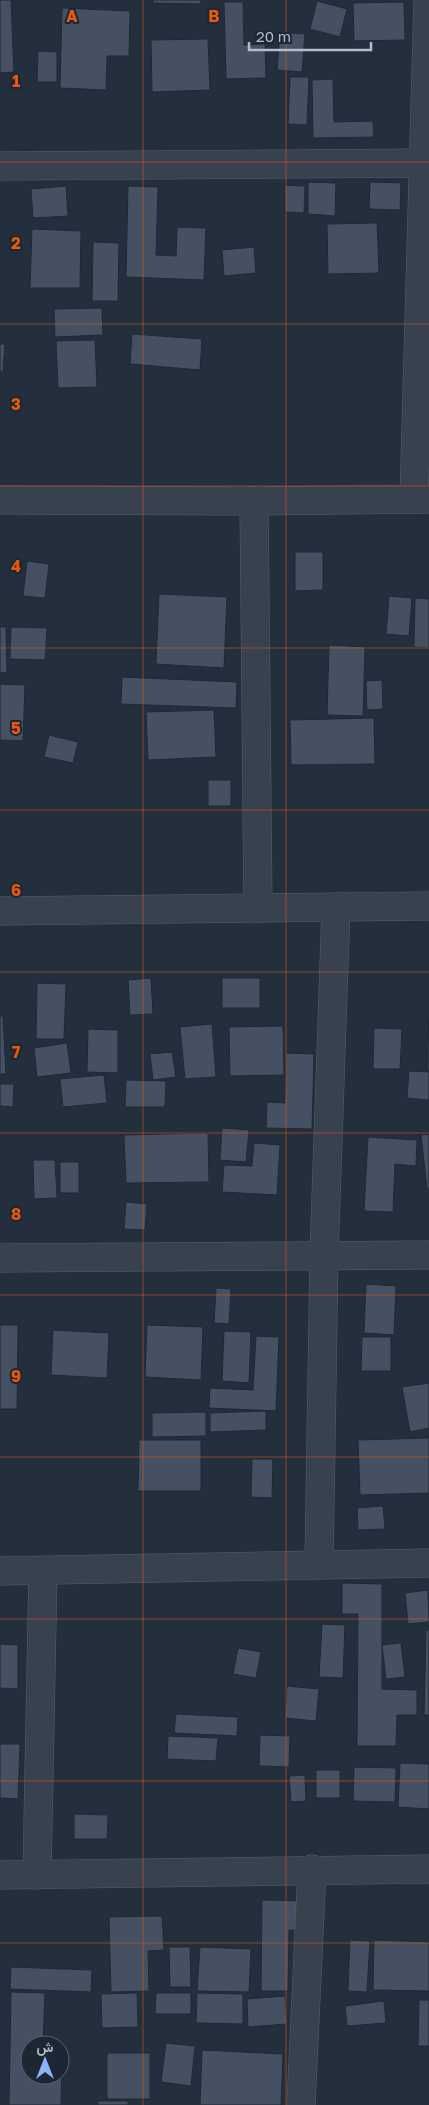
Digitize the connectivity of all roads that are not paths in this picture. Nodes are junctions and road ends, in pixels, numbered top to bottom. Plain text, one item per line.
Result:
1 (428, 0) edge
2 (426, 163) edge
3 (0, 166) edge
4 (422, 499) edge
5 (0, 500) edge
6 (254, 501) junction
7 (429, 906) edge
8 (336, 907) junction
9 (258, 908) junction
10 (0, 911) edge
11 (324, 1256) junction
12 (429, 1256) edge
13 (0, 1258) edge
14 (429, 1563) edge
15 (319, 1564) junction
16 (0, 1571) edge
17 (43, 1571) junction
18 (429, 1868) edge
19 (312, 1869) junction
20 (0, 1875) edge
21 (37, 1875) junction
22 (301, 2105) edge

1 - 2 street
2 - 3 street
2 - 4 street
4 - 6 street
5 - 6 street
6 - 9 street
7 - 8 street
8 - 9 street
8 - 11 street
9 - 10 street
11 - 12 street
11 - 13 street
11 - 15 street
14 - 15 street
15 - 17 street
16 - 17 street
17 - 21 street
18 - 19 street
19 - 21 street
19 - 22 street
20 - 21 street

